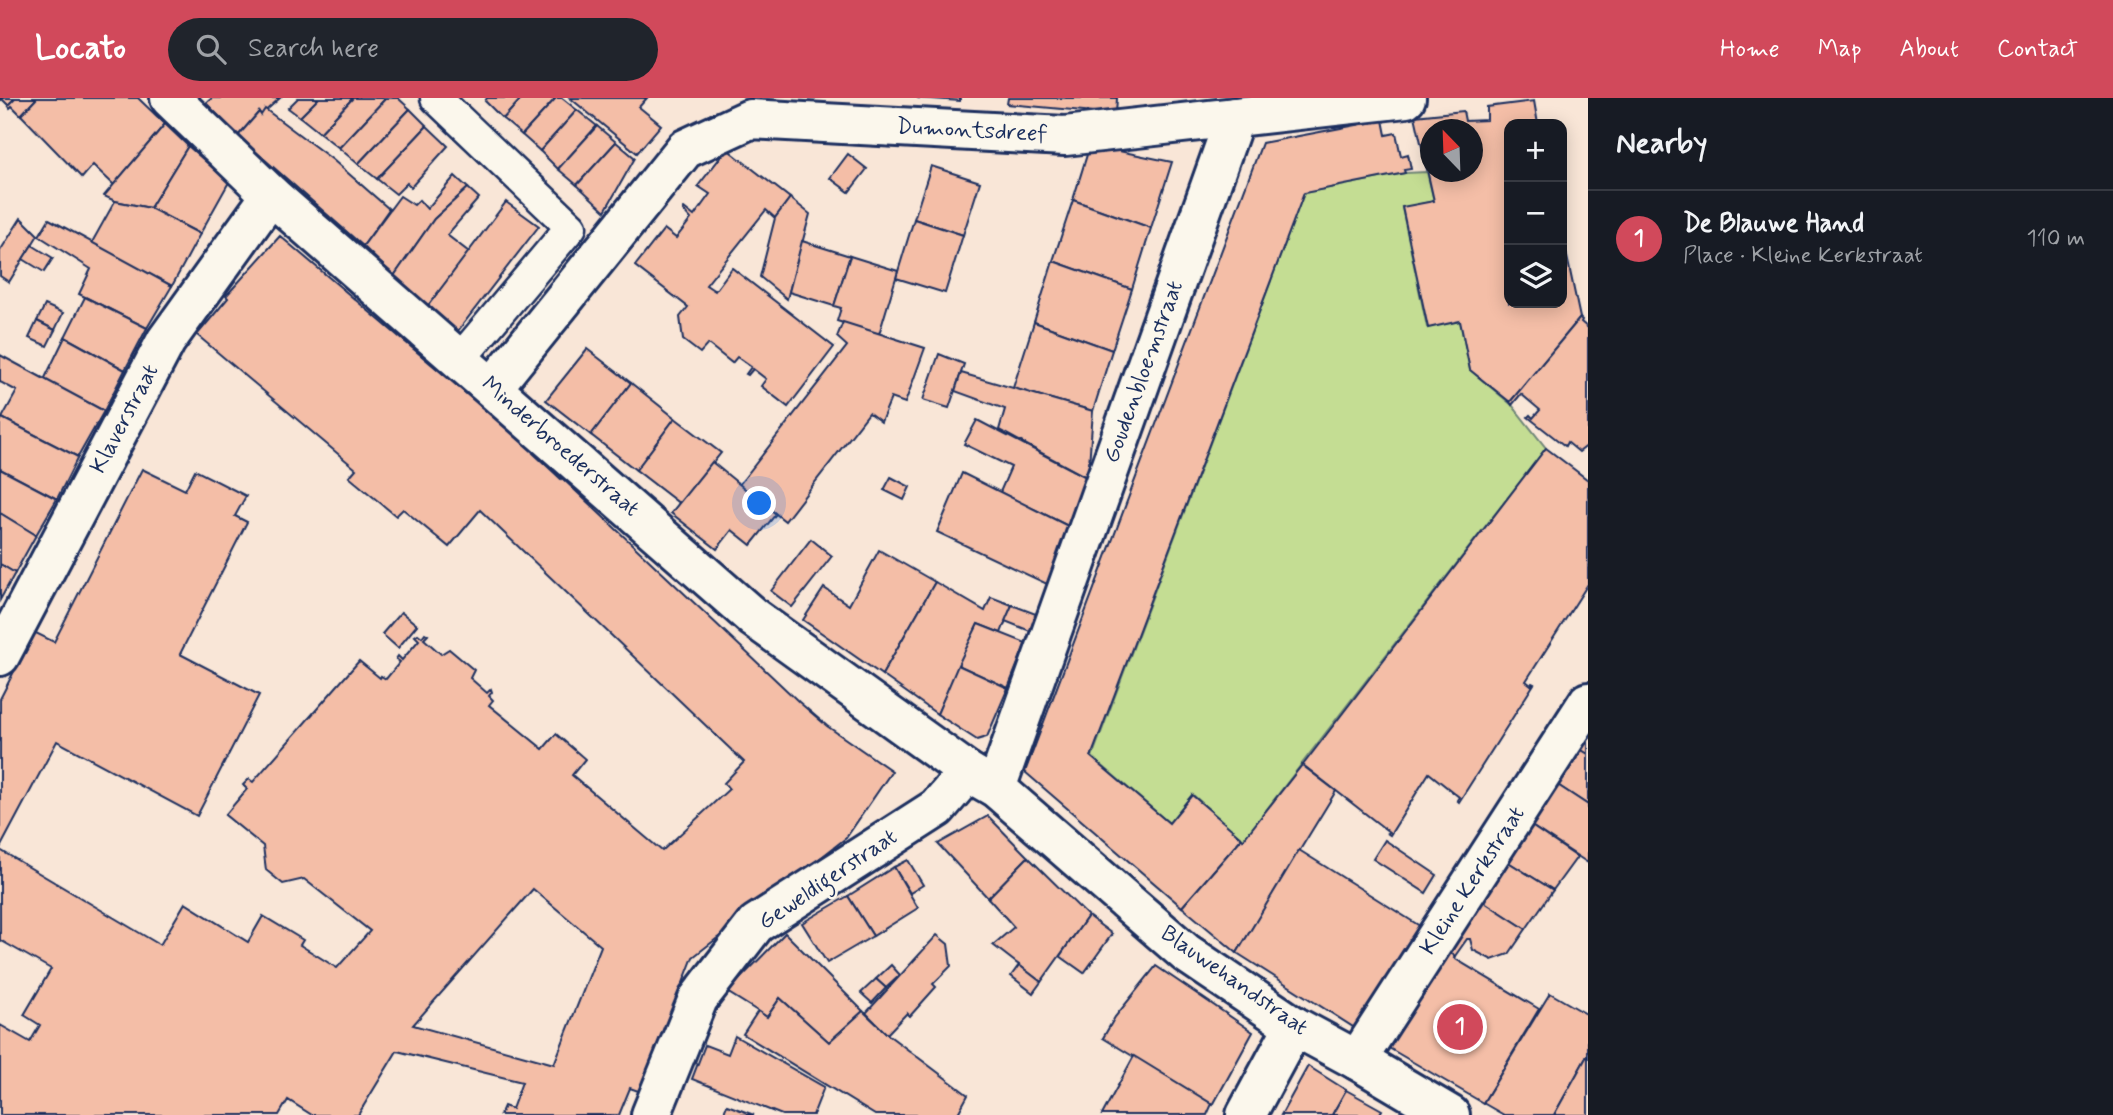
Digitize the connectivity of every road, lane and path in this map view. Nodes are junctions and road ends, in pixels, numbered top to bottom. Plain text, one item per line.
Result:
1 (170, 98) edge
2 (436, 98) edge
3 (1406, 98) edge
4 (1235, 117) junction
5 (271, 195) junction
6 (460, 359) junction
7 (493, 387) junction
8 (0, 656) edge
9 (1588, 702) edge
10 (982, 780) junction
11 (1294, 1026) junction
12 (1357, 1059) junction
13 (651, 1115) edge
14 (1246, 1115) edge
15 (1450, 1115) edge

1 - 5 street, Minderbroederstraat
2 - 6 lane
3 - 4 street
4 - 7 street, Dumontsdreef
4 - 10 street, Goudenbloemstraat
5 - 6 street, Minderbroederstraat
5 - 8 street, Klaverstraat
6 - 7 street, Minderbroederstraat
7 - 10 street, Minderbroederstraat
9 - 12 street, Kleine Kerkstraat
10 - 11 street, Blauwehandstraat
10 - 13 street, Geweldigerstraat
11 - 12 street, Blauwehandstraat
11 - 14 street
12 - 15 street, Blauwehandstraat

